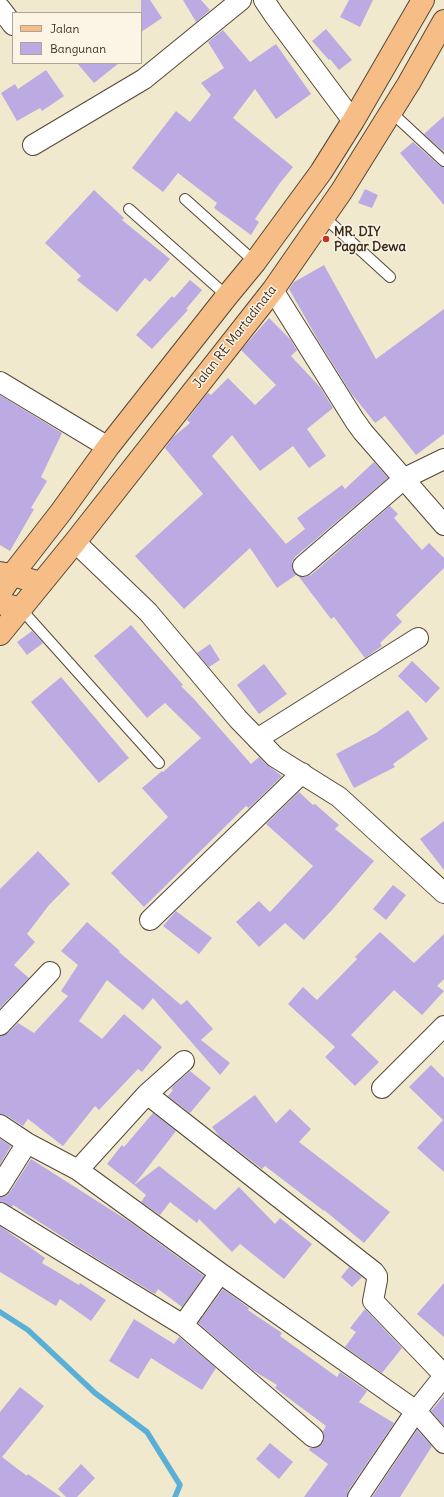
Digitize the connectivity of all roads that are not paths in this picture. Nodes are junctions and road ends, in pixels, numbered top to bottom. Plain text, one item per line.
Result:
1 (241, 0) edge
2 (264, 0) edge
3 (423, 0) edge
4 (0, 8) edge
5 (444, 21) edge
6 (12, 24) edge
7 (391, 112) junction
8 (353, 121) junction
9 (33, 145) dead end
10 (444, 160) edge
11 (185, 199) dead end
12 (129, 209) dead end
13 (323, 216) junction
14 (255, 262) junction
15 (390, 277) dead end
16 (272, 290) junction
17 (227, 296) junction
18 (0, 382) edge
19 (108, 446) junction
20 (444, 459) edge
21 (405, 478) junction
22 (444, 525) edge
23 (75, 542) junction
24 (303, 566) dead end
25 (6, 574) edge
26 (41, 583) junction
27 (0, 593) edge
28 (0, 603) edge
29 (21, 608) junction
30 (0, 634) edge
31 (418, 638) dead end
32 (257, 739) junction
33 (159, 763) dead end
34 (302, 773) junction
35 (441, 885) edge
36 (150, 920) dead end
37 (50, 972) dead end
38 (0, 1025) edge
39 (444, 1026) edge
40 (184, 1061) dead end
41 (382, 1088) dead end
42 (147, 1094) junction
43 (0, 1125) edge
44 (27, 1142) junction
45 (78, 1170) junction
46 (0, 1186) edge
47 (0, 1213) edge
48 (220, 1273) junction
49 (183, 1325) junction
50 (444, 1375) edge
51 (416, 1411) junction
52 (313, 1437) dead end
53 (444, 1444) edge
54 (358, 1497) edge

1 - 9 street
2 - 8 street
3 - 8 main road
4 - 6 street
5 - 7 main road, Jalan RE Martadinata
7 - 10 lane
7 - 13 main road, Jalan RE Martadinata
8 - 14 main road
11 - 14 lane
12 - 17 lane
13 - 15 lane
13 - 16 main road, Jalan RE Martadinata
14 - 17 main road
16 - 21 street
16 - 23 main road, Jalan RE Martadinata
17 - 19 main road
18 - 19 street
19 - 25 main road
20 - 21 street
21 - 22 street
21 - 24 street
23 - 26 main road, Jalan RE Martadinata
23 - 32 street
25 - 26 main road
25 - 27 main road
26 - 29 main road, Jalan RE Martadinata
28 - 29 main road
29 - 30 main road, Jalan RE Martadinata
29 - 33 lane
31 - 32 street
32 - 34 street
34 - 35 street
34 - 36 street
37 - 38 street
39 - 41 street
40 - 42 street
42 - 45 street
42 - 50 street
43 - 44 street
44 - 45 street
44 - 46 street
45 - 48 street
47 - 49 street
48 - 49 street
48 - 51 street
49 - 52 street
50 - 51 street
51 - 53 street
51 - 54 street

